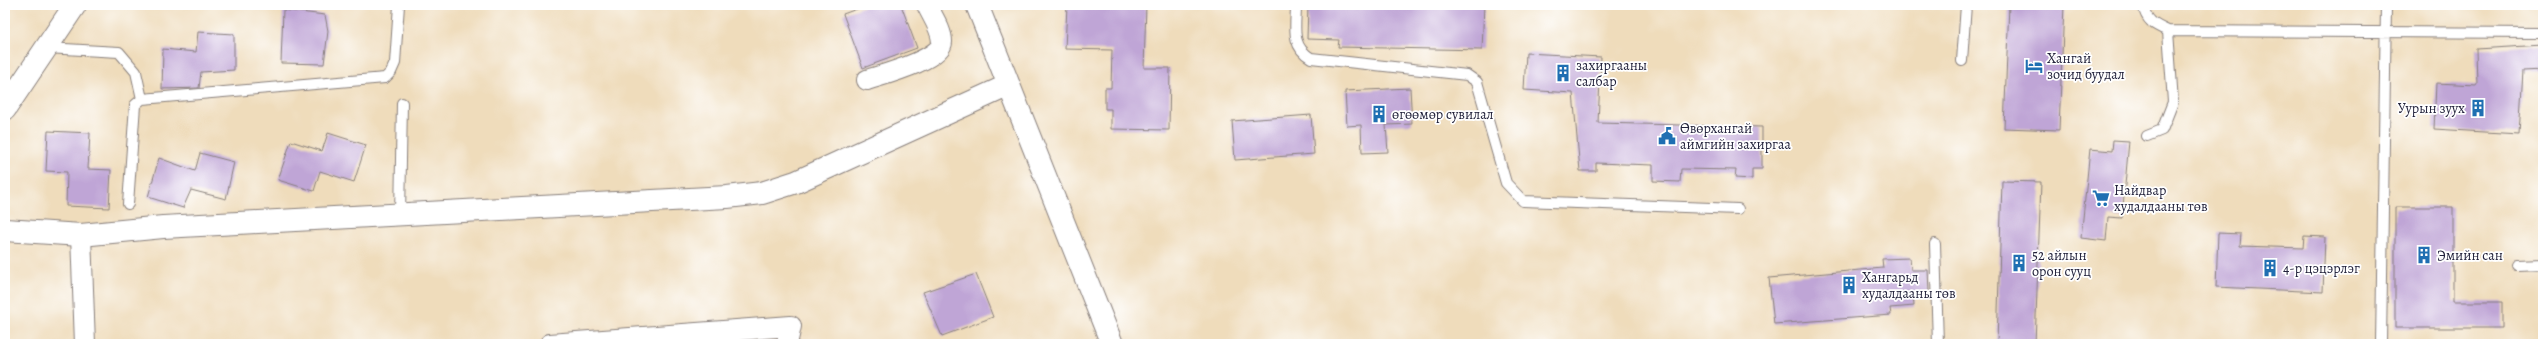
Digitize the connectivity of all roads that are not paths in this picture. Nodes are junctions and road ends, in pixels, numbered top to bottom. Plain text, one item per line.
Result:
1 (75, 5) edge
2 (399, 5) edge
3 (927, 5) edge
4 (977, 5) edge
5 (1296, 5) edge
6 (1966, 5) edge
7 (2143, 5) edge
8 (2386, 5) edge
9 (2168, 31) junction
10 (2385, 33) junction
11 (2543, 33) edge
12 (46, 48) junction
13 (1962, 61) dead end
14 (867, 80) dead end
15 (14, 84) edge
16 (1009, 85) junction
17 (142, 99) junction
18 (402, 103) dead end
19 (5, 109) edge
20 (2147, 136) dead end
21 (128, 204) dead end
22 (1738, 209) dead end
23 (400, 216) junction
24 (5, 230) edge
25 (81, 235) junction
26 (1934, 244) dead end
27 (2543, 264) edge
28 (2516, 265) dead end
29 (86, 344) edge
30 (550, 344) edge
31 (787, 344) edge
32 (1112, 344) edge
33 (1938, 344) edge
34 (2381, 344) edge

1 - 12 street
2 - 17 lane
3 - 14 street
4 - 16 street
5 - 22 lane
6 - 13 lane
7 - 9 lane
8 - 10 lane
9 - 10 lane
9 - 20 lane
10 - 11 lane
10 - 34 lane
12 - 15 street
12 - 17 lane
15 - 19 street
16 - 23 street
16 - 32 street
17 - 21 lane
18 - 23 lane
23 - 25 street
24 - 25 street
25 - 29 street
26 - 33 lane
27 - 28 lane
30 - 31 street

